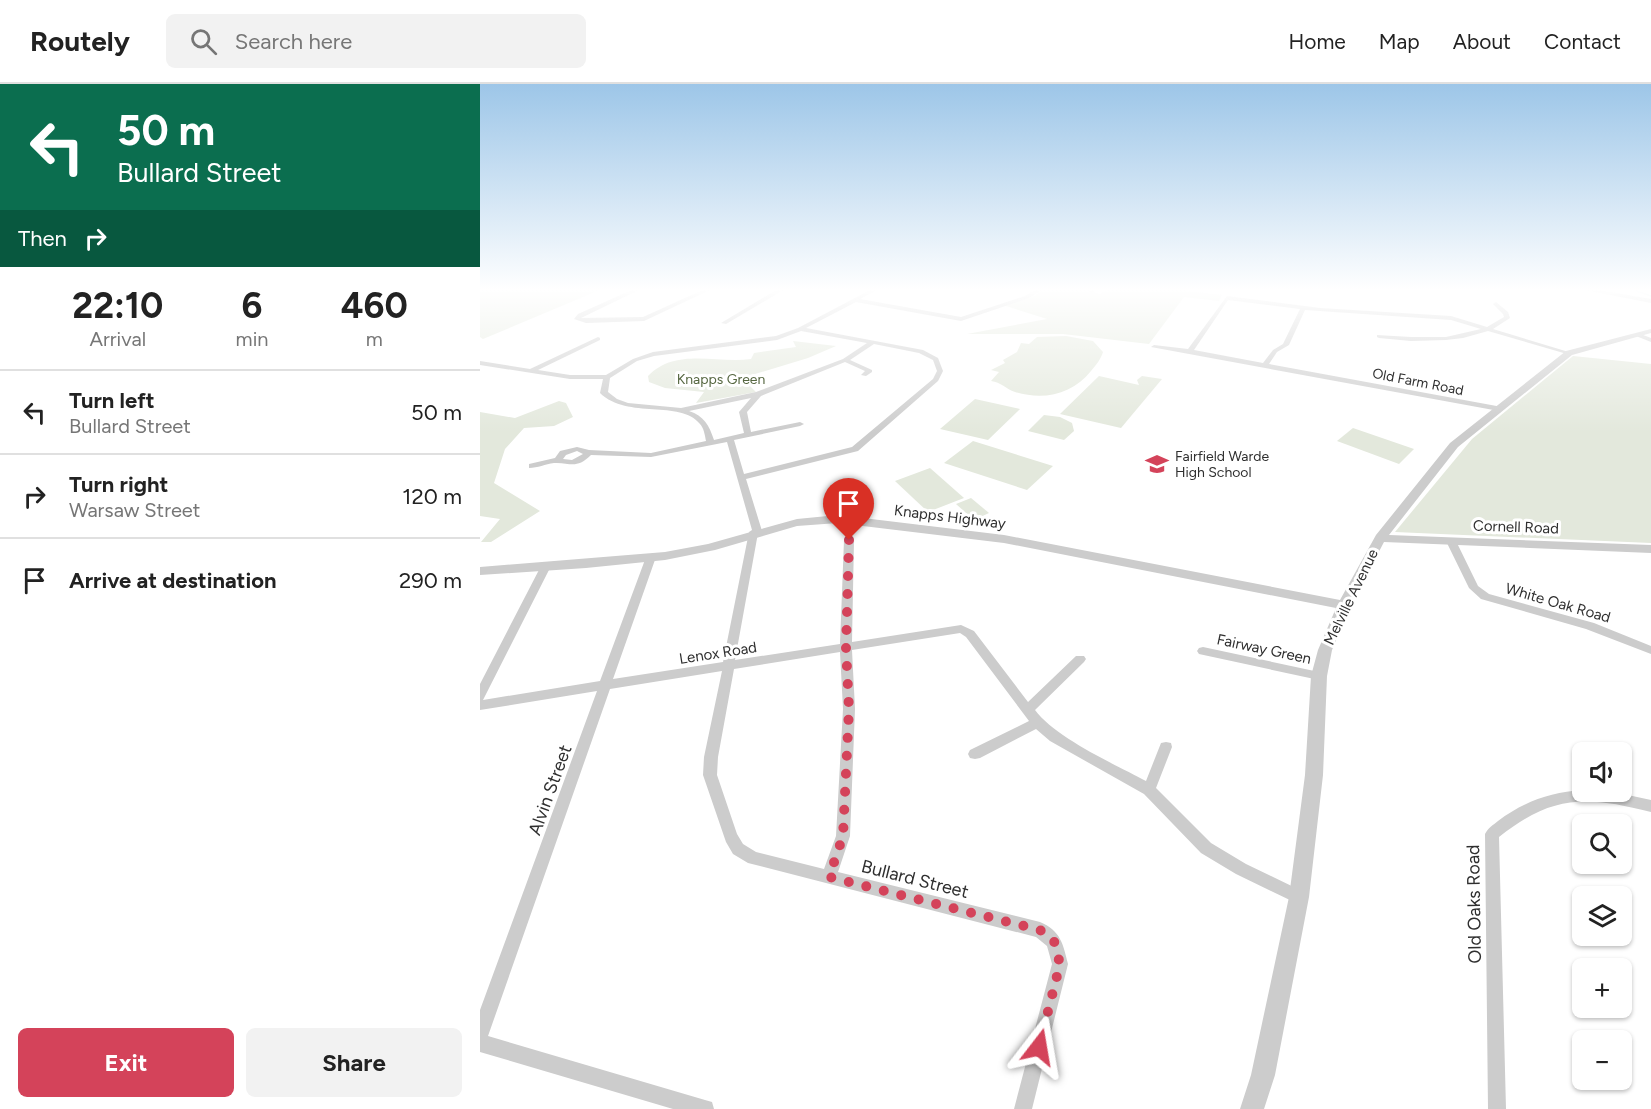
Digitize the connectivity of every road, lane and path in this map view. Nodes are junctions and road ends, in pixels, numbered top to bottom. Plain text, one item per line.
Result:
1 (780, 337) edge
2 (844, 337) edge
3 (1200, 337) edge
4 (1290, 337) edge
5 (1389, 337) edge
6 (1446, 337) edge
7 (1517, 337) edge
8 (1639, 337) edge
9 (598, 339) dead end
10 (873, 342) junction
11 (1154, 347) dead end
12 (595, 348) dead end
13 (1190, 351) junction
14 (1569, 353) junction
15 (566, 355) junction
16 (576, 357) junction
17 (844, 360) junction
18 (480, 363) edge
19 (1265, 365) junction
20 (554, 367) dead end
21 (532, 370) junction
22 (864, 375) dead end
23 (607, 377) junction
24 (758, 394) junction
25 (1499, 410) junction
26 (679, 411) junction
27 (800, 424) dead end
28 (748, 435) junction
29 (730, 440) junction
30 (711, 443) junction
31 (532, 466) dead end
32 (742, 477) junction
33 (755, 532) junction
34 (1380, 538) junction
35 (849, 540) dead end
36 (1451, 541) junction
37 (1651, 549) edge
38 (651, 557) junction
39 (546, 566) junction
40 (480, 571) edge
41 (1344, 605) junction
42 (846, 648) junction
43 (1651, 650) edge
44 (1203, 651) dead end
45 (1080, 659) dead end
46 (730, 667) junction
47 (1319, 676) junction
48 (607, 685) junction
49 (480, 696) edge
50 (480, 705) edge
51 (1028, 709) junction
52 (1036, 723) junction
53 (1166, 747) dead end
54 (975, 754) dead end
55 (1149, 790) junction
56 (1651, 806) edge
57 (829, 877) junction
58 (1299, 897) junction
59 (480, 1034) edge
60 (480, 1043) edge
61 (705, 1109) edge
62 (1023, 1109) edge
63 (1252, 1109) edge
64 (1497, 1109) edge

1 - 23 street
2 - 10 street
3 - 13 street
4 - 19 street
5 - 6 street
7 - 14 street
8 - 14 street, Melville Avenue
9 - 15 street
10 - 17 street
10 - 32 street
11 - 13 street, Old Farm Road
12 - 16 street
13 - 19 street, Old Farm Road
14 - 25 street, Melville Avenue
15 - 16 street
15 - 21 street
16 - 20 street
17 - 22 street
17 - 24 street
18 - 21 street
19 - 25 street, Old Farm Road
21 - 23 street
23 - 26 street
24 - 26 street
24 - 28 street
25 - 34 street, Melville Avenue
26 - 30 street
27 - 28 street
28 - 29 street
29 - 30 street
29 - 32 street
30 - 31 street
32 - 33 street
33 - 38 street, Knapps Highway
33 - 41 street, Knapps Highway
33 - 46 street, Bullard Street
34 - 36 street, Cornell Road
34 - 41 street, Melville Avenue
35 - 42 street
36 - 37 street, Cornell Road
36 - 43 street, White Oak Road
38 - 39 street, Knapps Highway
38 - 48 street, Alvin Street
39 - 40 street, Knapps Highway
39 - 49 street
41 - 47 street, Melville Avenue
42 - 46 street, Lenox Road
42 - 51 street, Lenox Road
42 - 57 street
44 - 47 street, Fairway Green
45 - 51 street
46 - 48 street, Lenox Road
46 - 57 street, Bullard Street
47 - 58 street, Melville Avenue
48 - 50 street, Lenox Road
48 - 59 street, Alvin Street
51 - 52 street
52 - 54 street
52 - 55 street
53 - 55 street
55 - 58 street
56 - 64 street, Old Oaks Road
57 - 62 street, Bullard Street
58 - 63 street, Melville Avenue
60 - 61 street

